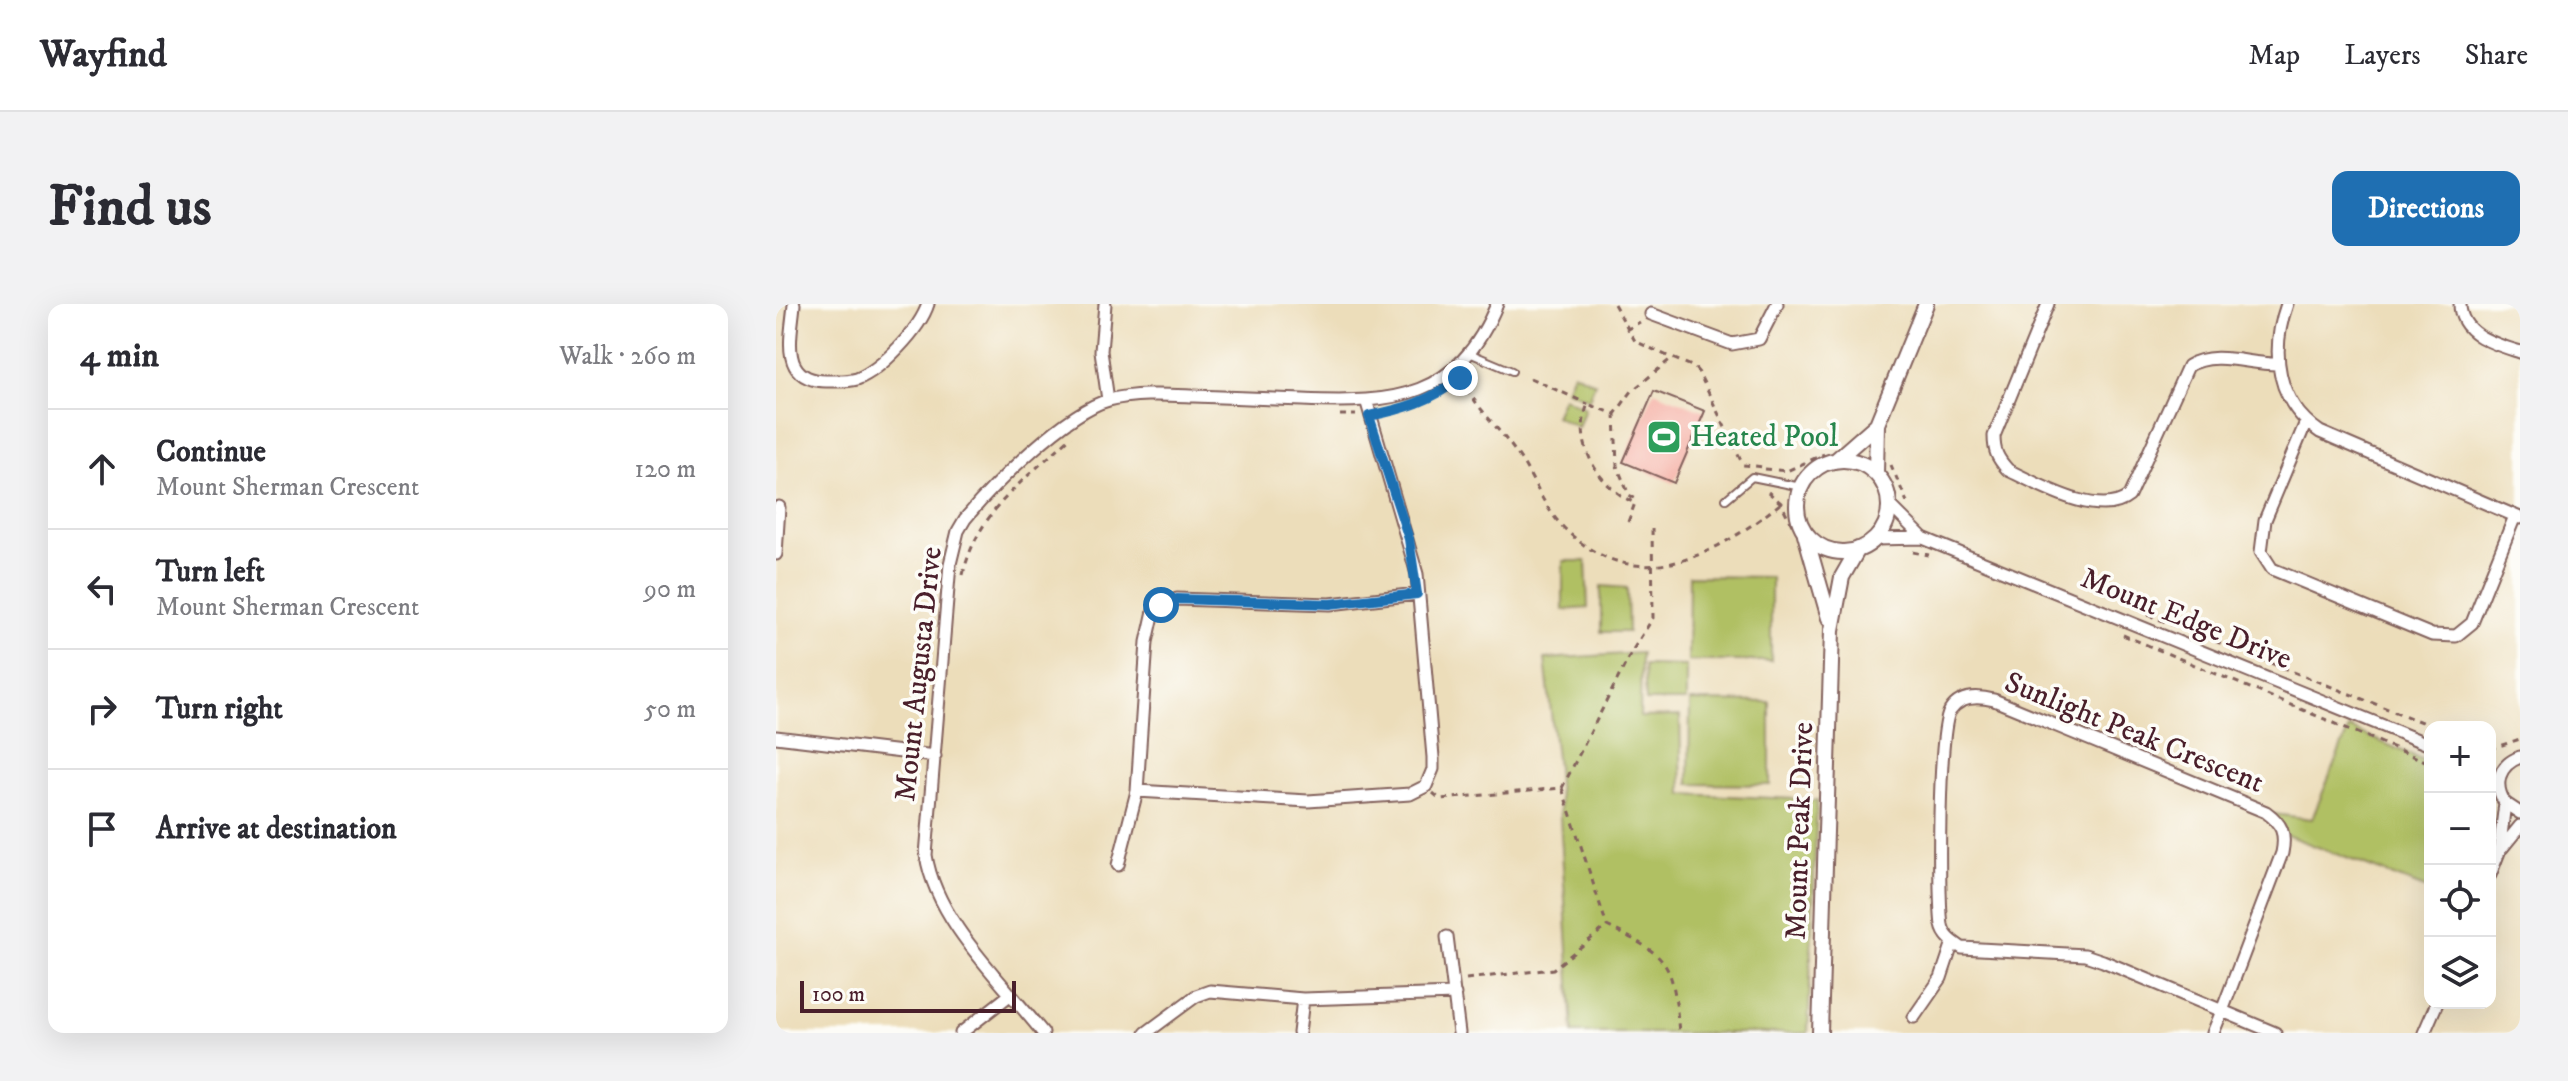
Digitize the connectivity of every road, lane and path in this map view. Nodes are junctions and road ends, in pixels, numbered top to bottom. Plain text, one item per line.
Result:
1 (794, 304) edge
2 (928, 304) edge
3 (1105, 304) edge
4 (1497, 304) edge
5 (1614, 304) edge
6 (1777, 304) edge
7 (1926, 304) edge
8 (2048, 304) edge
9 (2287, 304) edge
10 (2460, 304) edge
11 (1651, 314) joint
12 (1626, 330) junction
13 (2520, 352) edge
14 (1473, 356) junction
15 (1672, 358) junction
16 (2276, 364) junction
17 (1512, 371) dead end
18 (1460, 378) junction
19 (1530, 378) dead end
20 (1452, 385) dead end
21 (1108, 400) junction
22 (1419, 403) dead end
23 (1588, 404) junction
24 (1368, 410) junction
25 (1615, 414) junction
26 (1339, 415) dead end
27 (2306, 422) junction
28 (1877, 424) junction
29 (1075, 433) dead end
30 (1835, 461) junction
31 (1890, 463) dead end
32 (1766, 467) dead end
33 (1876, 474) junction
34 (1801, 487) junction
35 (1726, 499) dead end
36 (1635, 503) junction
37 (1781, 503) dead end
38 (1889, 504) junction
39 (779, 507) dead end
40 (1909, 507) dead end
41 (2518, 517) edge
42 (1628, 522) dead end
43 (1652, 525) dead end
44 (1802, 528) junction
45 (1875, 539) junction
46 (1929, 540) junction
47 (1858, 549) junction
48 (1903, 550) dead end
49 (776, 554) edge
50 (1652, 567) junction
51 (962, 581) dead end
52 (1417, 594) junction
53 (2143, 613) dead end
54 (1832, 630) junction
55 (2117, 633) dead end
56 (2424, 723) edge
57 (776, 737) edge
58 (2520, 739) edge
59 (2424, 743) edge
60 (2496, 747) edge
61 (935, 756) junction
62 (2520, 757) edge
63 (2424, 761) edge
64 (2496, 764) edge
65 (2505, 767) junction
66 (2496, 783) edge
67 (1426, 786) junction
68 (1562, 788) junction
69 (2496, 789) edge
70 (1137, 791) junction
71 (2505, 803) junction
72 (2520, 813) edge
73 (2520, 826) edge
74 (2499, 852) junction
75 (1118, 865) dead end
76 (2494, 865) edge
77 (1607, 926) junction
78 (1447, 937) dead end
79 (1953, 942) junction
80 (1453, 980) junction
81 (1011, 994) junction
82 (1455, 994) junction
83 (1303, 999) junction
84 (2434, 1009) edge
85 (2222, 1011) junction
86 (1914, 1017) dead end
87 (961, 1033) edge
88 (1043, 1033) edge
89 (1146, 1033) edge
90 (1299, 1033) edge
91 (1459, 1033) edge
92 (1679, 1033) edge
93 (1820, 1033) edge
94 (2213, 1033) edge
95 (2275, 1033) edge
96 (2424, 1033) edge

1 - 2 street
3 - 21 street
4 - 14 street, Mount Augusta Drive
5 - 12 path
6 - 11 street
7 - 28 street
8 - 16 street
9 - 16 street
10 - 13 street
11 - 12 path
12 - 15 path
14 - 17 lane
14 - 18 path
14 - 24 street, Mount Augusta Drive
15 - 25 path
15 - 32 path
16 - 27 street
18 - 20 path
18 - 50 path
19 - 23 path
21 - 24 street, Mount Augusta Drive
21 - 61 street, Mount Augusta Drive
22 - 24 path
23 - 25 path
23 - 36 path
24 - 26 path
24 - 52 street
25 - 36 path
27 - 41 street
27 - 41 street
28 - 30 street
28 - 33 street
29 - 51 path
30 - 33 street
30 - 34 street
31 - 40 path
33 - 38 street
34 - 35 lane
34 - 44 street, Mount Peak Drive
36 - 42 path
37 - 50 path
38 - 45 street
38 - 46 street, Mount Edge Drive
39 - 49 street
43 - 50 path
44 - 47 street
44 - 54 street, Mount Peak Drive
45 - 46 street, Mount Edge Drive
45 - 47 street
46 - 48 path
46 - 59 street, Mount Edge Drive
47 - 54 street, Mount Peak Drive
50 - 68 path
52 - 67 street
52 - 70 street
53 - 56 path
54 - 93 street, Mount Peak Drive
55 - 63 path
57 - 61 street
58 - 60 path
61 - 81 street, Mount Augusta Drive
62 - 65 street
64 - 65 street
65 - 66 street
67 - 68 path
67 - 70 street
68 - 77 path
69 - 71 street
70 - 75 street
71 - 72 street
71 - 74 street
73 - 74 street
74 - 76 street
77 - 80 path
77 - 92 path
78 - 80 street
79 - 85 street
79 - 85 street, Sunlight Peak Crescent
79 - 86 street
80 - 82 street
81 - 87 street
81 - 88 street, Mount Augusta Drive
82 - 83 street
82 - 91 street
83 - 89 street
83 - 90 street
84 - 96 street
85 - 94 street
85 - 95 street

